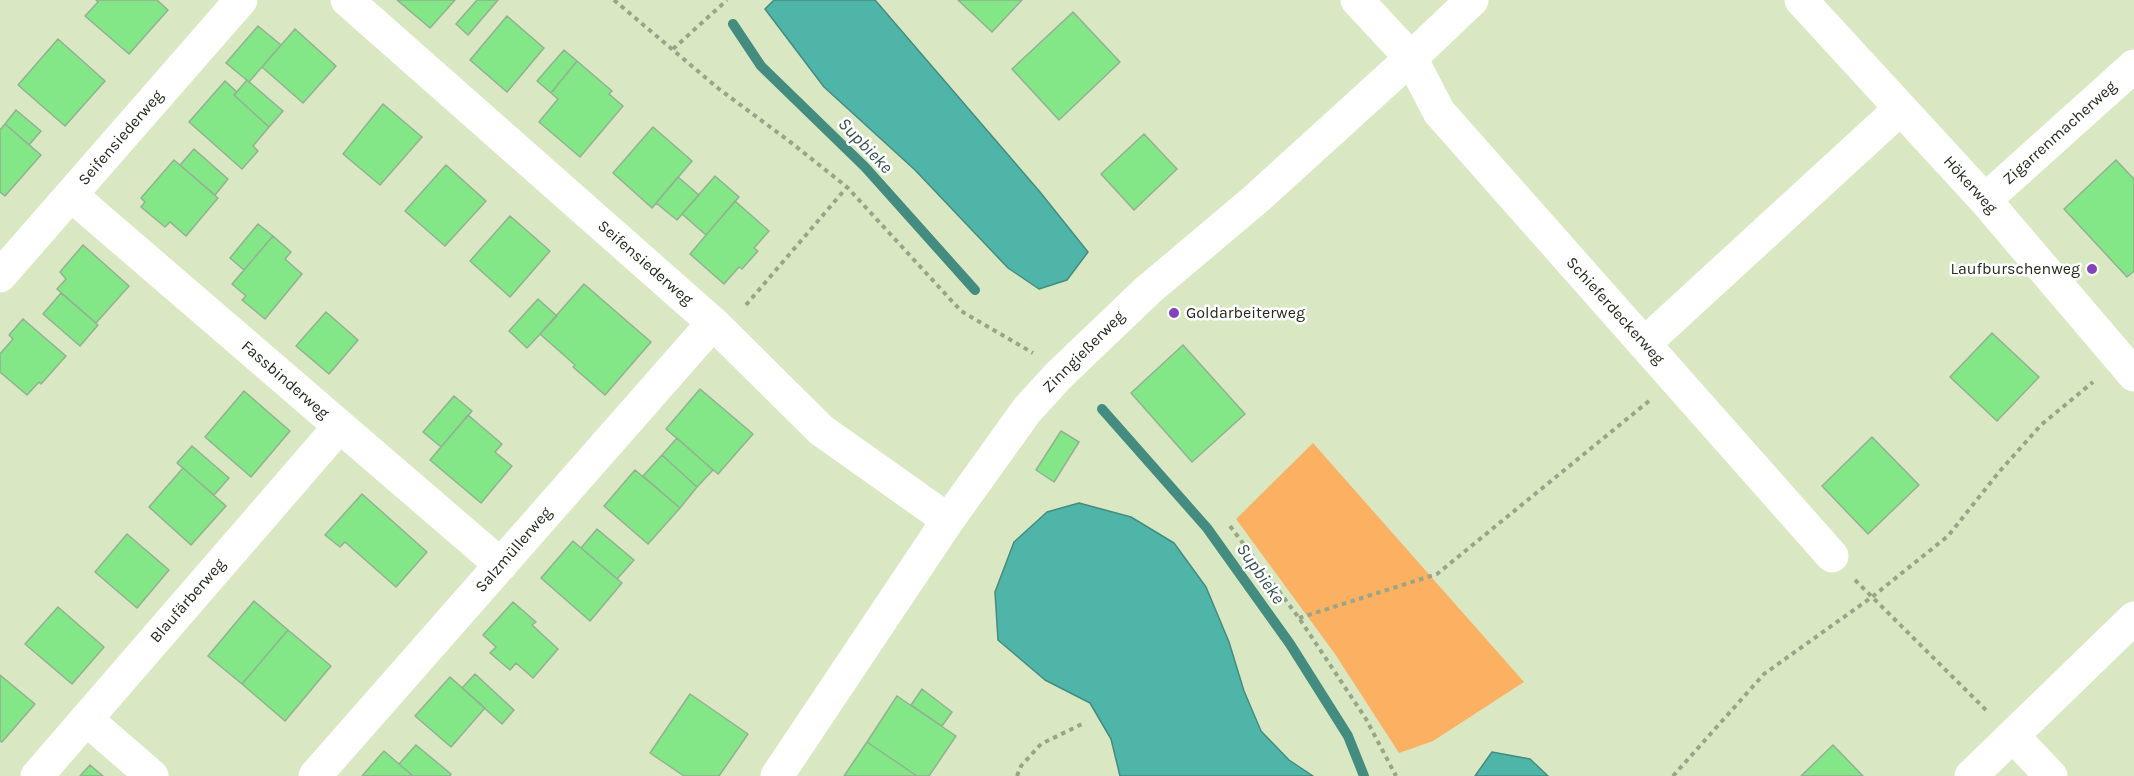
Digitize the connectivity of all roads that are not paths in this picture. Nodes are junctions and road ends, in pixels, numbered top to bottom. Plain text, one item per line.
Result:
1 (241, 0) edge
2 (347, 0) edge
3 (1357, 0) edge
4 (1472, 0) edge
5 (1801, 0) edge
6 (1411, 58) junction
7 (2134, 66) edge
8 (1900, 109) junction
9 (70, 195) junction
10 (1985, 200) junction
11 (0, 276) edge
12 (713, 323) junction
13 (1644, 344) junction
14 (2128, 368) edge
15 (339, 427) junction
16 (948, 520) junction
17 (1832, 556) road end
18 (501, 565) junction
19 (2134, 618) edge
20 (86, 719) junction
21 (2013, 736) junction
22 (37, 776) edge
23 (152, 776) edge
24 (315, 776) edge
25 (777, 776) edge
26 (1971, 776) edge
27 (2051, 776) edge

1 - 9 street, Seifensiederweg
2 - 12 street, Seifensiederweg
3 - 6 street
4 - 6 street, Zinngießerweg
5 - 8 street, Hökerweg
6 - 13 street, Schieferdeckerweg
6 - 16 street, Zinngießerweg
7 - 10 street, Zigarrenmacherweg
8 - 10 street, Hökerweg
8 - 13 street
9 - 11 street, Seifensiederweg
9 - 15 street, Fassbinderweg
10 - 14 street, Hökerweg
12 - 16 street, Seifensiederweg
12 - 18 street, Salzmüllerweg
13 - 17 street, Schieferdeckerweg
15 - 18 street, Fassbinderweg
15 - 20 street, Blaufärberweg
16 - 25 street, Zinngießerweg
18 - 24 street, Salzmüllerweg
19 - 21 street
20 - 22 street, Blaufärberweg
20 - 23 street
21 - 26 street
21 - 27 street

